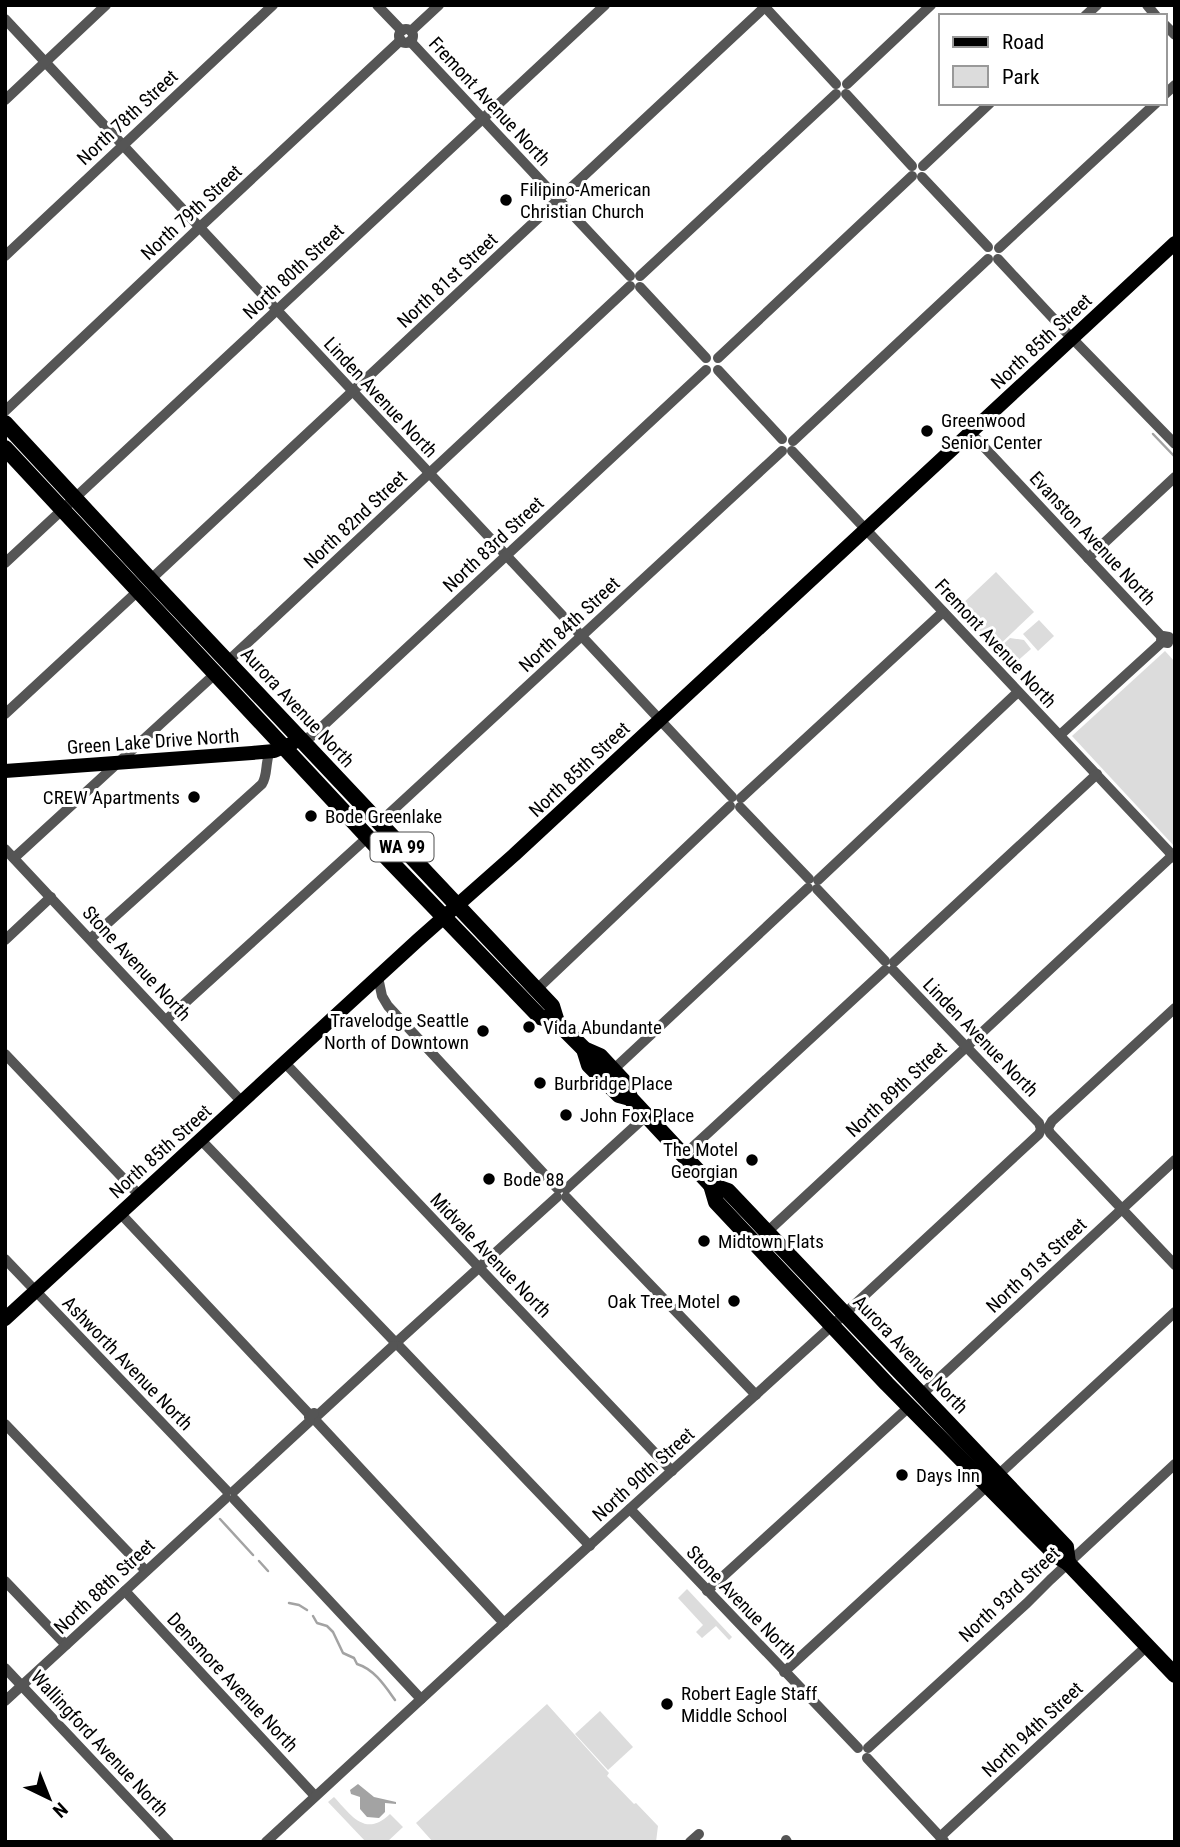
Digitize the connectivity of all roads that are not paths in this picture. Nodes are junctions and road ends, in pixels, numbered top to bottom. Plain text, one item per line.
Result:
1 (106, 5) edge
2 (273, 5) edge
3 (377, 5) edge
4 (439, 5) edge
5 (605, 5) edge
6 (931, 5) edge
7 (765, 6) edge
8 (5, 19) edge
9 (406, 36) junction
10 (46, 62) junction
11 (841, 89) junction
12 (5, 100) edge
13 (988, 105) edge
14 (1154, 105) edge
15 (483, 119) junction
16 (122, 145) junction
17 (917, 171) junction
18 (558, 200) junction
19 (200, 227) junction
20 (1174, 244) edge
21 (993, 253) junction
22 (5, 256) edge
23 (635, 281) junction
24 (276, 310) junction
25 (1073, 338) junction
26 (712, 364) junction
27 (352, 392) junction
28 (5, 411) edge
29 (5, 423) edge
30 (970, 432) junction
31 (1175, 444) edge
32 (787, 446) junction
33 (5, 448) edge
34 (429, 474) junction
35 (1175, 477) edge
36 (76, 498) junction
37 (64, 510) junction
38 (865, 530) junction
39 (506, 557) junction
40 (1088, 558) junction
41 (5, 563) edge
42 (150, 580) junction
43 (138, 591) junction
44 (943, 612) junction
45 (581, 636) junction
46 (1168, 640) edge
47 (227, 662) junction
48 (215, 674) junction
49 (1018, 692) junction
50 (5, 714) edge
51 (660, 720) junction
52 (1060, 735) junction
53 (301, 740) junction
54 (277, 749) junction
55 (118, 763) junction
56 (5, 771) edge
57 (1097, 774) junction
58 (736, 802) junction
59 (384, 819) junction
60 (368, 837) junction
61 (5, 849) edge
62 (1174, 857) edge
63 (14, 858) junction
64 (813, 884) junction
65 (51, 897) junction
66 (458, 905) junction
67 (444, 918) junction
68 (90, 939) junction
69 (5, 940) edge
70 (890, 966) junction
71 (378, 978) junction
72 (536, 990) junction
73 (1175, 1008) edge
74 (166, 1020) junction
75 (557, 1021) junction
76 (967, 1048) junction
77 (584, 1049) junction
78 (5, 1054) edge
79 (285, 1063) junction
80 (614, 1069) junction
81 (630, 1098) junction
82 (242, 1102) junction
83 (646, 1116) junction
84 (1044, 1128) junction
85 (201, 1140) junction
86 (683, 1156) junction
87 (1175, 1160) edge
88 (711, 1185) junction
89 (562, 1193) junction
90 (140, 1196) junction
91 (1121, 1210) junction
92 (120, 1213) junction
93 (766, 1233) junction
94 (5, 1259) edge
95 (1175, 1265) edge
96 (479, 1268) junction
97 (35, 1291) junction
98 (1175, 1312) edge
99 (844, 1314) junction
100 (5, 1319) edge
101 (832, 1326) junction
102 (396, 1343) junction
103 (756, 1395) junction
104 (915, 1400) junction
105 (314, 1419) junction
106 (5, 1423) edge
107 (928, 1425) junction
108 (965, 1441) junction
109 (1175, 1464) edge
110 (672, 1471) junction
111 (993, 1480) junction
112 (230, 1495) junction
113 (630, 1509) junction
114 (590, 1546) junction
115 (1068, 1563) junction
116 (146, 1571) junction
117 (5, 1581) edge
118 (124, 1591) junction
119 (707, 1591) junction
120 (504, 1623) junction
121 (66, 1646) junction
122 (1147, 1646) junction
123 (5, 1668) edge
124 (784, 1672) junction
125 (1175, 1675) edge
126 (22, 1686) junction
127 (421, 1699) junction
128 (5, 1701) edge
129 (864, 1752) junction
130 (315, 1796) junction
131 (942, 1839) edge
132 (169, 1842) edge
133 (266, 1842) edge

1 - 10 street
2 - 16 street, North 78th Street
3 - 9 street, Fremont Avenue North
4 - 9 street, North 79th Street
5 - 15 street, North 80th Street
6 - 11 street, North 82nd Street
7 - 11 street
7 - 18 street, North 81st Street
8 - 10 street, Linden Avenue North
9 - 15 street, Fremont Avenue North
9 - 19 street, North 79th Street
10 - 12 street
10 - 16 street, Linden Avenue North
11 - 17 street
11 - 23 street, North 82nd Street
13 - 17 street, North 83rd Street
14 - 21 street, North 84th Street
15 - 18 street, Fremont Avenue North
15 - 24 street, North 80th Street
16 - 19 street, Linden Avenue North
16 - 22 street, North 78th Street
17 - 21 street
17 - 26 street, North 83rd Street
18 - 23 street, Fremont Avenue North
18 - 27 street, North 81st Street
19 - 24 street, Linden Avenue North
19 - 28 street, North 79th Street
20 - 25 main road, North 85th Street
21 - 25 street
21 - 32 street, North 84th Street
23 - 26 street, Fremont Avenue North
23 - 34 street, North 82nd Street
24 - 27 street, Linden Avenue North
24 - 36 street, North 80th Street
25 - 30 main road, North 85th Street
25 - 31 street
26 - 32 street, Fremont Avenue North
26 - 39 street, North 83rd Street
27 - 34 street, Linden Avenue North
27 - 42 street, North 81st Street
29 - 36 highway, Aurora Avenue North / WA 99
30 - 38 main road, North 85th Street
30 - 40 street, Evanston Avenue North
32 - 38 street, Fremont Avenue North
32 - 45 street, North 84th Street
33 - 37 highway, Aurora Avenue North / WA 99
34 - 39 street, Linden Avenue North
34 - 47 street, North 82nd Street
35 - 40 street
36 - 37 street, North 80th Street
36 - 42 highway, Aurora Avenue North / WA 99
37 - 41 street, North 80th Street
37 - 43 highway, Aurora Avenue North / WA 99
38 - 44 street, Fremont Avenue North
38 - 51 main road, North 85th Street
39 - 45 street, Linden Avenue North
39 - 53 street, North 83rd Street
40 - 46 street, Evanston Avenue North
42 - 47 highway, Aurora Avenue North / WA 99
43 - 48 highway, Aurora Avenue North / WA 99
43 - 50 street
44 - 49 street, Fremont Avenue North
44 - 58 street
45 - 51 street, Linden Avenue North
45 - 59 street, North 84th Street
46 - 52 street
47 - 53 highway, Aurora Avenue North / WA 99
48 - 54 highway, Aurora Avenue North / WA 99
48 - 55 street
49 - 52 street, Fremont Avenue North
49 - 64 street
51 - 58 street, Linden Avenue North
51 - 66 main road, North 85th Street
52 - 57 street, Fremont Avenue North
53 - 54 main road, Green Lake Drive North
53 - 59 highway, Aurora Avenue North / WA 99
54 - 55 main road, Green Lake Drive North
54 - 60 highway, Aurora Avenue North / WA 99
54 - 68 street
55 - 56 main road, Green Lake Drive North
55 - 63 street
57 - 62 street, Fremont Avenue North
57 - 70 street
58 - 64 street, Linden Avenue North
58 - 72 street
59 - 66 highway, Aurora Avenue North / WA 99
60 - 67 highway, Aurora Avenue North / WA 99
60 - 74 street
61 - 63 street, Stone Avenue North
62 - 76 street, North 89th Street
63 - 65 street, Stone Avenue North
64 - 70 street, Linden Avenue North
64 - 80 street
65 - 68 street, Stone Avenue North
65 - 69 street
66 - 67 main road, North 85th Street
66 - 72 highway, Aurora Avenue North / WA 99
67 - 71 main road, North 85th Street
67 - 75 highway, Aurora Avenue North / WA 99
68 - 74 street, Stone Avenue North
70 - 76 street, Linden Avenue North
70 - 86 street
71 - 79 main road, North 85th Street
71 - 89 street
72 - 75 highway, Aurora Avenue North / WA 99
73 - 84 street, North 90th Street
74 - 82 street, Stone Avenue North
75 - 77 highway, Aurora Avenue North / WA 99
76 - 84 street, Linden Avenue North
76 - 93 street, North 89th Street
77 - 80 highway, Aurora Avenue North / WA 99
77 - 81 highway, Aurora Avenue North / WA 99
78 - 90 street
79 - 82 main road, North 85th Street
79 - 96 street, Midvale Avenue North
80 - 81 highway, Aurora Avenue North / WA 99
81 - 83 highway, Aurora Avenue North / WA 99
82 - 85 main road, North 85th Street
83 - 86 highway, Aurora Avenue North / WA 99
83 - 89 street, North 88th Street
84 - 91 street, Linden Avenue North
84 - 99 street, North 90th Street
85 - 90 main road, North 85th Street
85 - 102 street
86 - 88 highway, Aurora Avenue North / WA 99
87 - 91 street, North 91st Street
88 - 93 highway, Aurora Avenue North / WA 99
88 - 101 highway, Aurora Avenue North / WA 99
89 - 96 street, North 88th Street
89 - 103 street
90 - 92 main road, North 85th Street
91 - 95 street, Linden Avenue North
91 - 104 street, North 91st Street
92 - 97 main road, North 85th Street
92 - 105 street
93 - 99 highway, Aurora Avenue North / WA 99
94 - 97 street, Ashworth Avenue North
96 - 102 street, North 88th Street
96 - 110 street, Midvale Avenue North
97 - 100 main road, North 85th Street
97 - 112 street, Ashworth Avenue North
98 - 111 street
99 - 101 street, North 90th Street
99 - 104 highway, Aurora Avenue North / WA 99
101 - 103 street, North 90th Street
101 - 104 highway, Aurora Avenue North / WA 99
102 - 105 street, North 88th Street
102 - 114 street
103 - 110 street, North 90th Street
104 - 107 highway, Aurora Avenue North / WA 99
104 - 108 highway, Aurora Avenue North / WA 99
104 - 119 street, North 91st Street
105 - 112 street, North 88th Street
105 - 120 street
106 - 116 street
107 - 108 highway
107 - 111 highway, Aurora Avenue North / WA 99
108 - 111 highway, Aurora Avenue North / WA 99
109 - 115 street, North 93rd Street
110 - 113 street, North 90th Street
111 - 115 highway, Aurora Avenue North / WA 99
111 - 124 street
112 - 116 street, North 88th Street
112 - 127 street, Ashworth Avenue North
113 - 114 street, North 90th Street
113 - 119 street, Stone Avenue North
114 - 120 street, North 90th Street
115 - 122 highway, Aurora Avenue North / WA 99
115 - 129 street, North 93rd Street
116 - 118 street, North 88th Street
117 - 121 street
118 - 121 street, North 88th Street
118 - 130 street, Densmore Avenue North
119 - 124 street, Stone Avenue North
120 - 127 street, North 90th Street
121 - 126 street, North 88th Street
122 - 125 highway, Aurora Avenue North / WA 99
122 - 131 street, North 94th Street
123 - 126 street, Wallingford Avenue North
124 - 129 street, Stone Avenue North
126 - 128 street, North 88th Street
126 - 132 street, Wallingford Avenue North
127 - 130 street, North 90th Street
129 - 131 street, Stone Avenue North
130 - 133 street, North 90th Street

